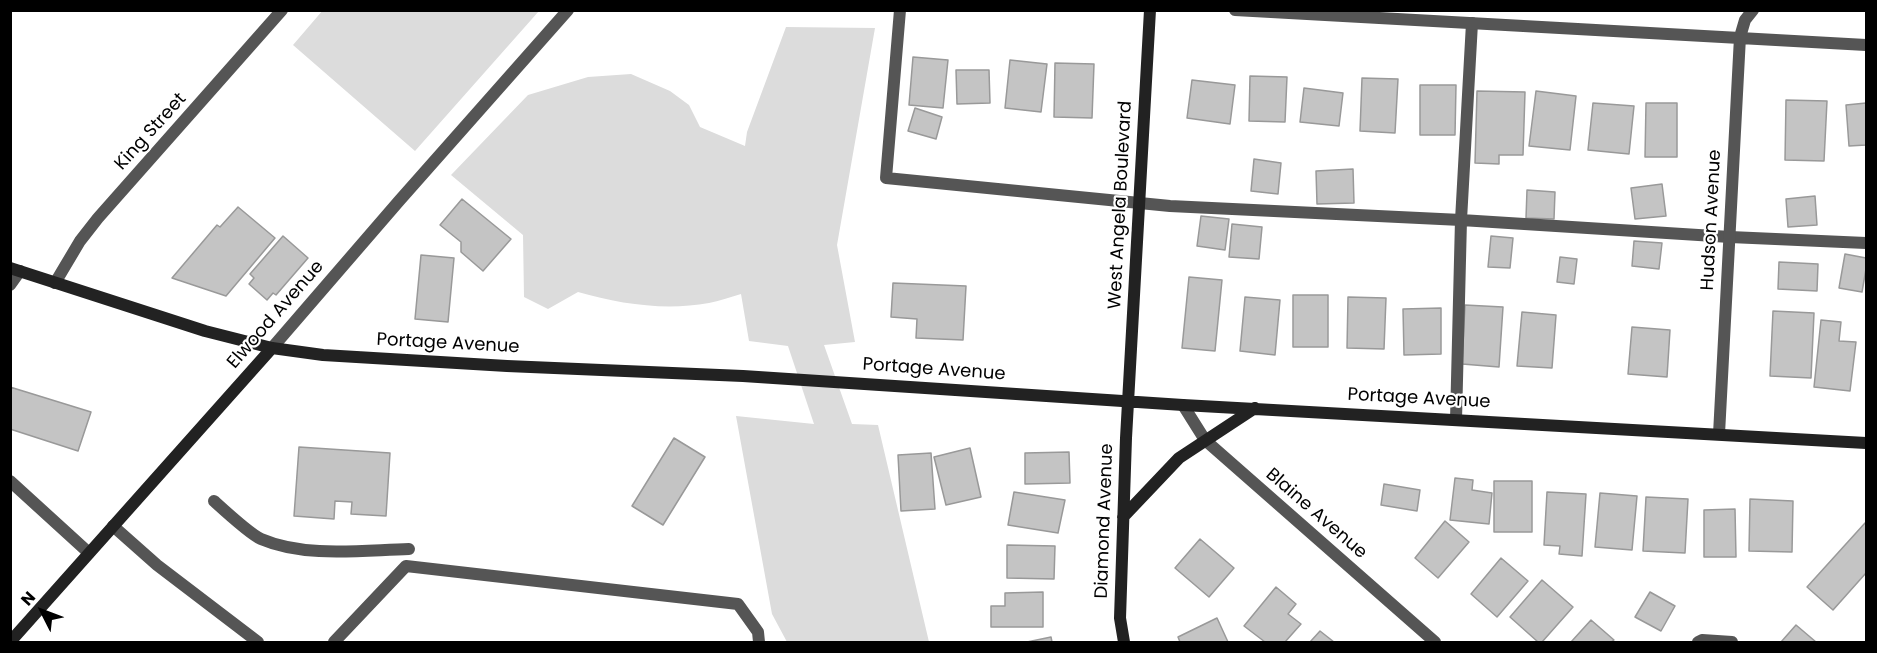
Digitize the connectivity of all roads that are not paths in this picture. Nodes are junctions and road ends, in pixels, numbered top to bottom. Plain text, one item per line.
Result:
1 (282, 10) edge
2 (568, 10) edge
3 (900, 10) edge
4 (1150, 10) edge
5 (1235, 10) edge
6 (1753, 10) edge
7 (1472, 23) junction
8 (1740, 37) junction
9 (1866, 45) edge
10 (1140, 203) junction
11 (1461, 220) junction
12 (1730, 237) junction
13 (1866, 243) edge
14 (15, 269) edge
15 (55, 283) junction
16 (10, 285) edge
17 (272, 348) junction
18 (1129, 401) junction
19 (1184, 405) junction
20 (1255, 408) junction
21 (1456, 420) junction
22 (1719, 434) junction
23 (1205, 440) junction
24 (1866, 443) edge
25 (10, 481) edge
26 (214, 501) dead end
27 (1124, 517) junction
28 (113, 526) junction
29 (409, 549) dead end
30 (89, 553) junction
31 (10, 642) edge
32 (258, 642) edge
33 (334, 642) edge
34 (759, 642) edge
35 (1124, 642) edge
36 (1435, 642) edge
37 (1698, 642) edge
38 (1732, 642) edge

1 - 15 street, King Street
2 - 17 street, Elwood Avenue
3 - 10 street
4 - 10 main road, West Angela Boulevard
5 - 7 street
6 - 8 street, Hudson Avenue
7 - 8 street
7 - 11 street
8 - 9 street
8 - 12 street, Hudson Avenue
10 - 11 street
10 - 18 main road, West Angela Boulevard
11 - 12 street
11 - 21 street
12 - 13 street
12 - 22 street, Hudson Avenue
14 - 15 main road, Portage Avenue
14 - 16 street
15 - 17 main road, Portage Avenue
17 - 18 main road, Portage Avenue
17 - 28 main road, Elwood Avenue
18 - 19 main road, Portage Avenue
18 - 27 main road, Diamond Avenue
19 - 20 main road, Portage Avenue
19 - 23 street, Blaine Avenue
20 - 21 main road, Portage Avenue
20 - 23 main road
21 - 22 main road, Portage Avenue
22 - 24 main road, Portage Avenue
23 - 27 main road
23 - 36 street, Blaine Avenue
25 - 30 street
26 - 29 street
27 - 35 main road, Diamond Avenue
28 - 30 main road, Elwood Avenue
28 - 32 street
30 - 31 main road, Elwood Avenue
33 - 34 street
37 - 38 street

